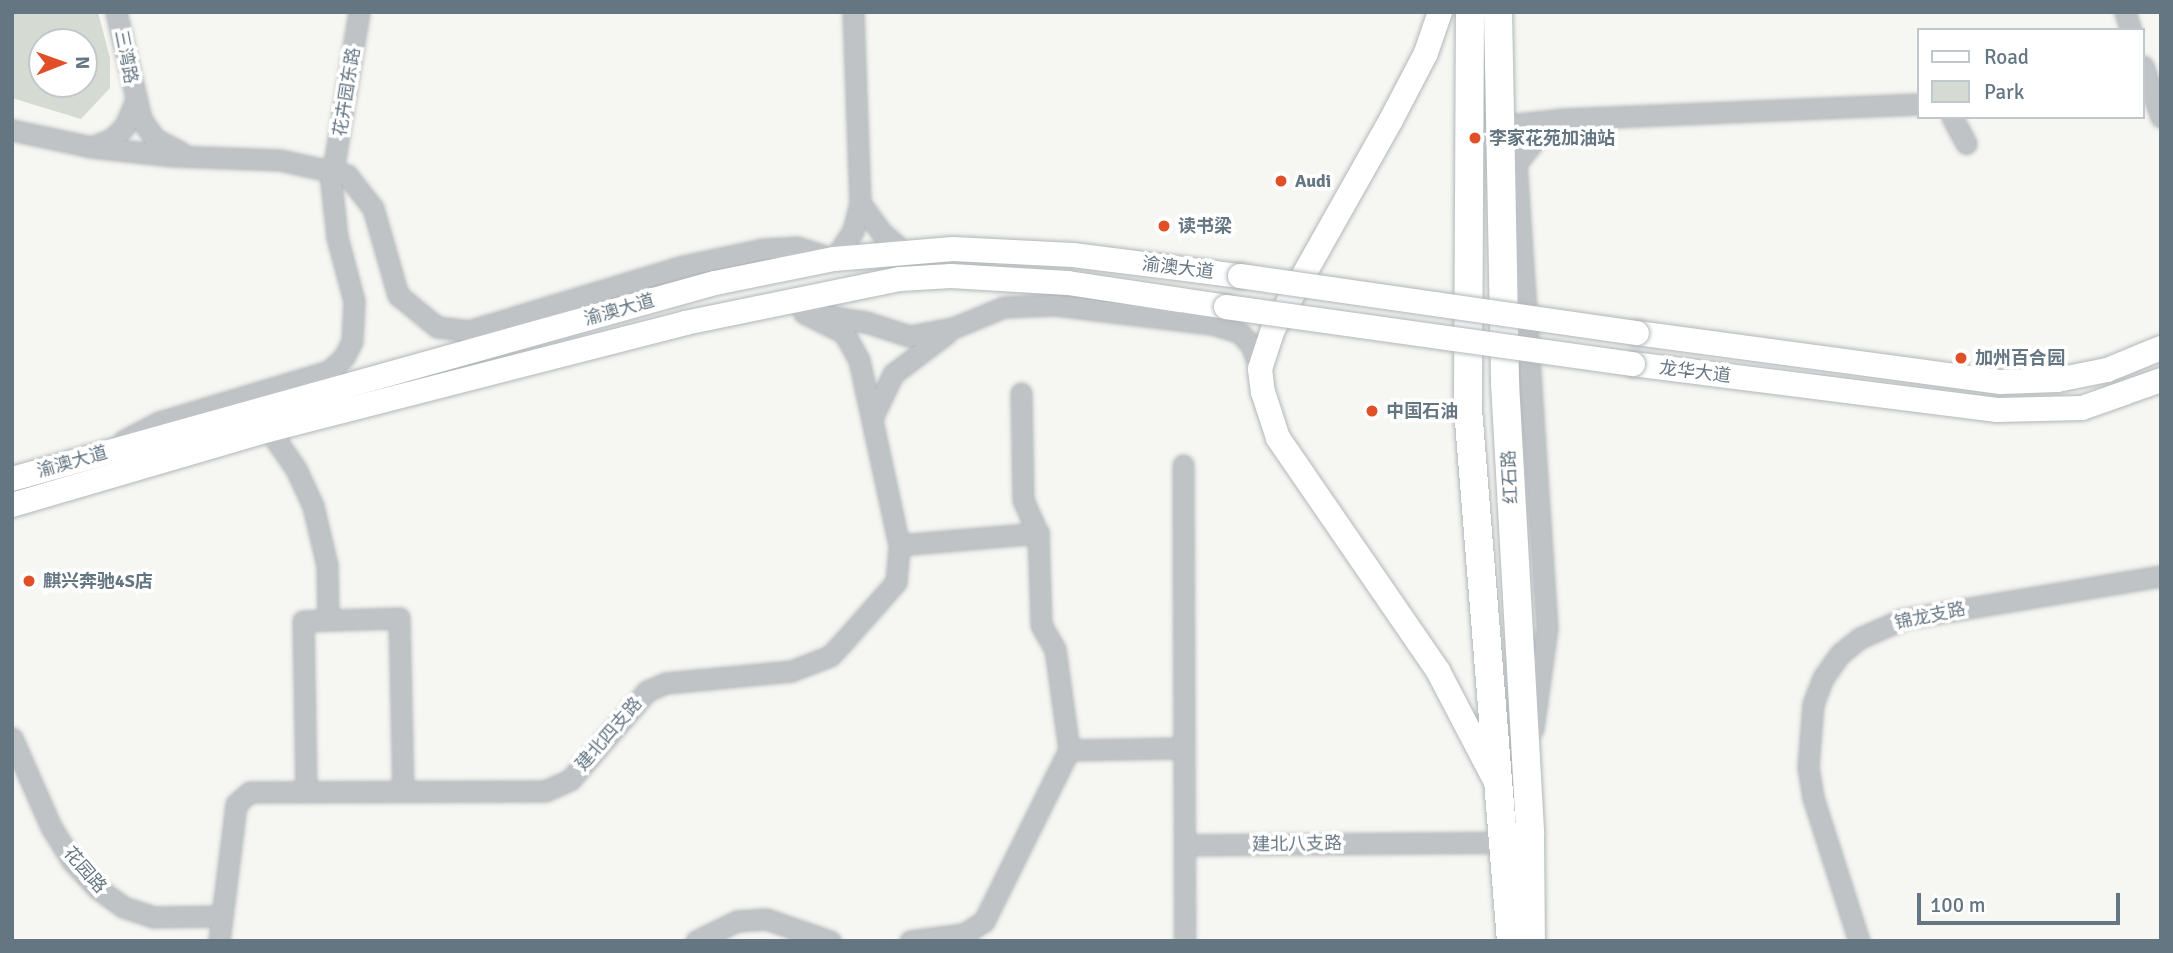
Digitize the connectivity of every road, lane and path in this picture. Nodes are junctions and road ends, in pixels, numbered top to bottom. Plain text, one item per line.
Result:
1 (116, 12) edge
2 (359, 12) edge
3 (853, 12) edge
4 (1440, 12) edge
5 (1470, 12) edge
6 (1498, 12) edge
7 (2145, 71) edge
8 (135, 102) junction
9 (1918, 104) edge
10 (2161, 117) edge
11 (1563, 119) junction
12 (1953, 119) edge
13 (1499, 126) junction
14 (12, 130) edge
15 (1966, 143) dead end
16 (91, 147) junction
17 (189, 155) junction
18 (1517, 164) junction
19 (334, 171) junction
20 (860, 203) junction
21 (902, 250) junction
22 (834, 259) junction
23 (1240, 276) joint
24 (1226, 307) joint
25 (804, 313) junction
26 (722, 316) junction
27 (953, 328) junction
28 (2161, 348) edge
29 (1260, 369) junction
30 (2161, 380) edge
31 (1021, 393) dead end
32 (873, 416) junction
33 (269, 430) junction
34 (92, 456) junction
35 (1183, 466) dead end
36 (12, 479) edge
37 (12, 505) edge
38 (1038, 533) junction
39 (899, 545) junction
40 (2161, 576) edge
41 (328, 620) junction
42 (12, 738) edge
43 (1184, 748) junction
44 (1069, 750) junction
45 (1527, 779) junction
46 (403, 790) junction
47 (306, 791) junction
48 (1500, 792) junction
49 (1504, 842) junction
50 (1185, 845) junction
51 (219, 916) junction
52 (219, 941) edge
53 (696, 941) edge
54 (831, 941) edge
55 (910, 941) edge
56 (1185, 941) edge
57 (1511, 941) edge
58 (1531, 941) edge
59 (1859, 941) edge

1 - 8 street, 三湾路
2 - 19 street, 花卉园东路
3 - 20 street
4 - 29 main road, 红石路
5 - 48 highway, 红石路
6 - 13 highway, 红石路
7 - 10 street
8 - 16 street
8 - 17 street, 三湾路
9 - 11 street
11 - 13 street
11 - 18 street
12 - 15 street
13 - 18 street
13 - 45 highway, 红石路
14 - 16 street
16 - 17 street
17 - 19 street
18 - 45 street
19 - 22 street
19 - 34 street, 花卉园东路
20 - 21 street
20 - 22 street
21 - 22 main road, 渝澳大道
21 - 23 main road, 渝澳大道
22 - 34 main road, 渝澳大道
23 - 28 main road, 龙华大道, bridge
24 - 26 main road, 渝澳大道
24 - 30 main road, 龙华大道, bridge
25 - 26 street
25 - 27 street
25 - 32 street, 建北四支路
26 - 33 main road, 渝澳大道
27 - 29 street
27 - 32 street
29 - 48 main road, 红石路
31 - 38 street
32 - 39 street, 建北四支路
33 - 37 main road, 渝澳大道
33 - 41 street
34 - 36 main road, 渝澳大道
35 - 43 street
38 - 39 street
38 - 44 street
39 - 46 street, 建北四支路
40 - 59 street, 锦龙支路
41 - 46 street
41 - 47 street
42 - 51 street, 花园路
43 - 44 street
43 - 50 street
44 - 55 street
45 - 58 highway, 红石路
46 - 47 street, 建北四支路
47 - 51 street, 建北四支路
48 - 49 highway, 红石路
49 - 50 street, 建北八支路
49 - 57 highway, 红石路
50 - 56 street
51 - 52 street, 建北四支路
53 - 54 street

